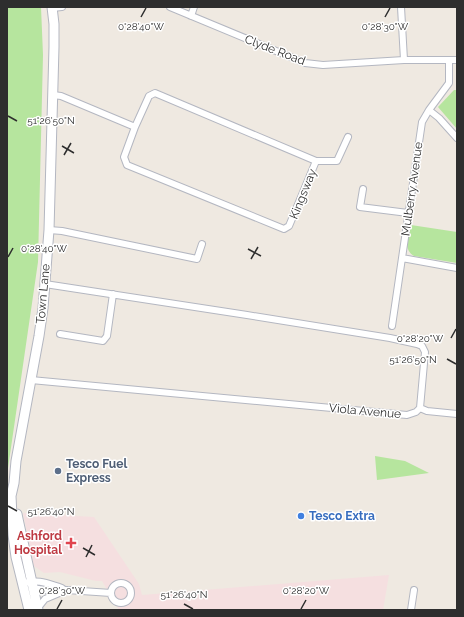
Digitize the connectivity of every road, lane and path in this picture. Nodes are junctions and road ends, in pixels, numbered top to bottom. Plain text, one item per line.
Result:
1 (52, 7) edge
2 (62, 7) edge
3 (170, 7) edge
4 (194, 7) edge
5 (401, 7) edge
6 (191, 16) junction
7 (404, 60) junction
8 (449, 60) junction
9 (457, 60) edge
10 (52, 95) junction
11 (429, 110) junction
12 (135, 127) junction
13 (348, 137) dead end
14 (457, 138) edge
15 (316, 161) junction
16 (363, 189) dead end
17 (408, 213) junction
18 (48, 230) junction
19 (202, 244) dead end
20 (402, 258) junction
21 (457, 268) edge
22 (45, 284) junction
23 (113, 294) junction
24 (392, 326) dead end
25 (60, 334) dead end
26 (31, 380) junction
27 (420, 408) junction
28 (457, 414) edge
29 (29, 584) junction
30 (67, 590) junction
31 (414, 590) dead end
32 (111, 593) dead end
33 (34, 610) edge
34 (411, 610) edge

1 - 2 street
1 - 10 main road, Town Lane
3 - 6 street, Clyde Road
4 - 6 street
5 - 7 street
6 - 7 street, Clyde Road
7 - 8 street, Clyde Road
8 - 9 street, Clyde Road
8 - 11 street, Mulberry Avenue
10 - 12 street
10 - 18 main road, Town Lane
11 - 14 street
11 - 17 street, Mulberry Avenue
12 - 15 street, Kingsway
12 - 15 street, Kingsway
13 - 15 street
16 - 17 street
17 - 20 street, Mulberry Avenue
18 - 19 street
18 - 22 main road, Town Lane
20 - 21 street
20 - 24 street, Mulberry Avenue
22 - 23 street
22 - 26 main road, Town Lane
23 - 25 street
23 - 27 street
26 - 27 street, Viola Avenue
26 - 29 main road, Town Lane
27 - 28 street
29 - 30 street
29 - 33 main road, Town Lane
30 - 32 street
30 - 33 street
31 - 34 street

